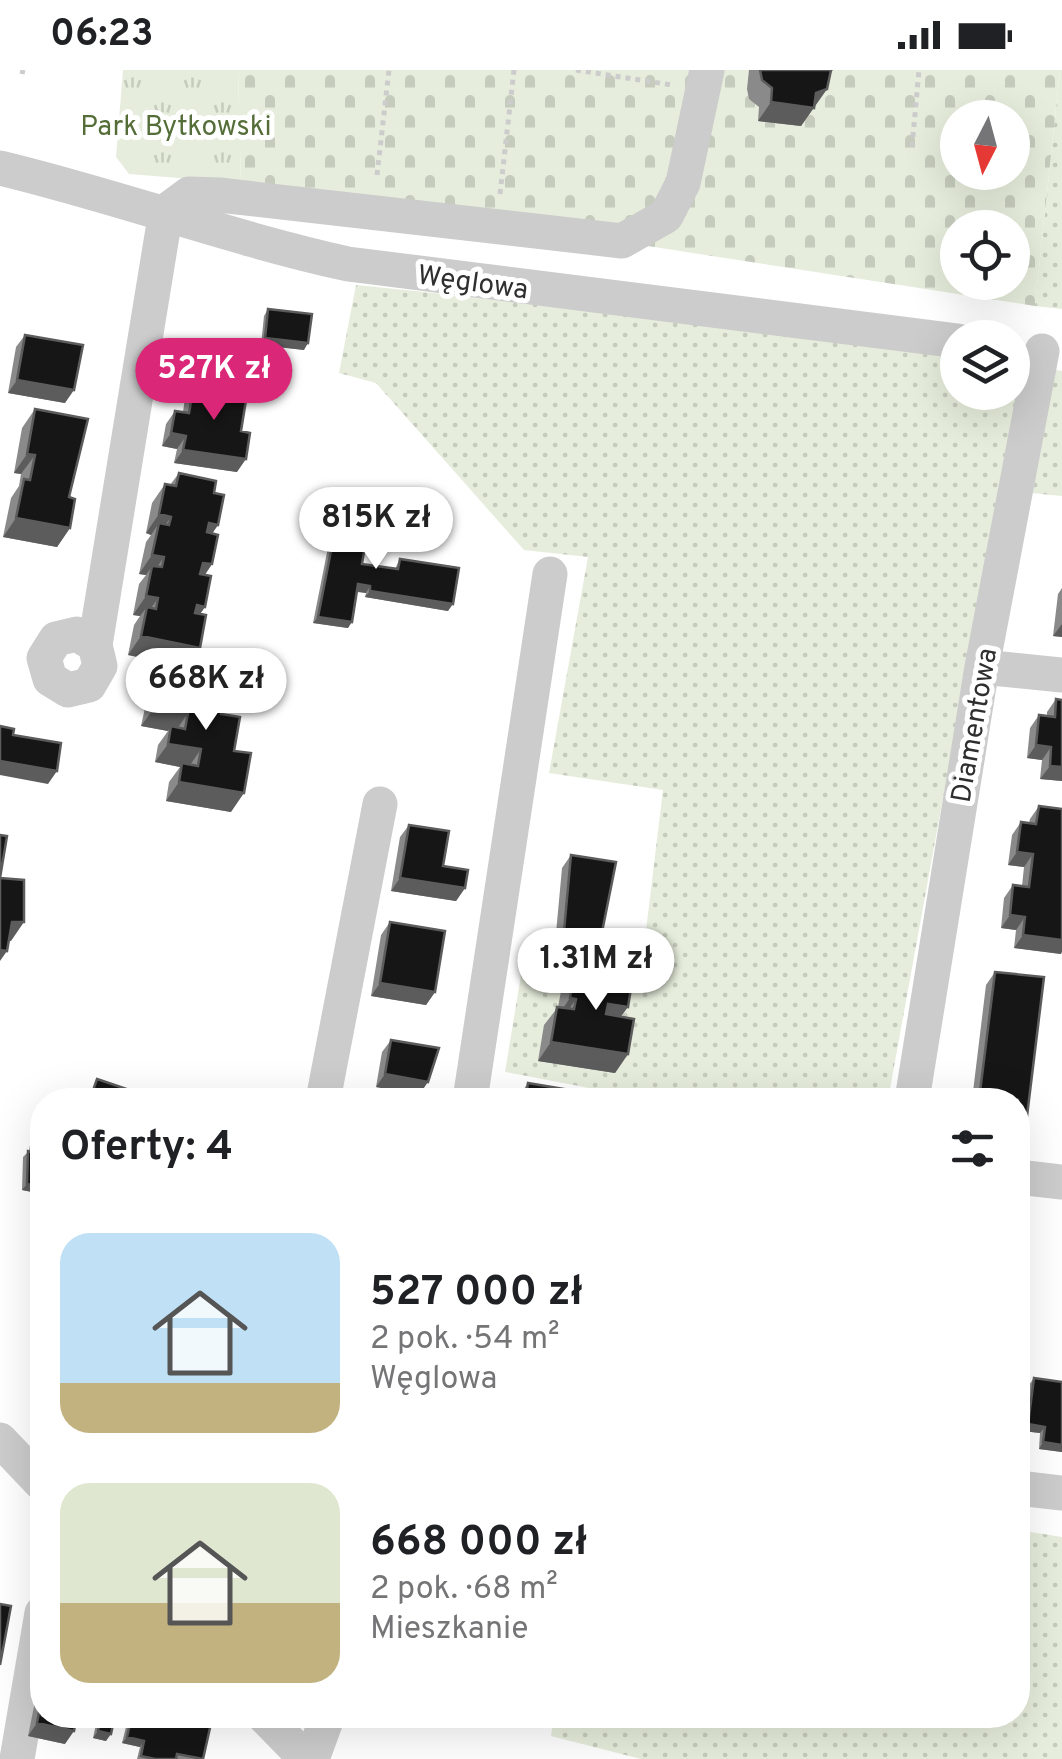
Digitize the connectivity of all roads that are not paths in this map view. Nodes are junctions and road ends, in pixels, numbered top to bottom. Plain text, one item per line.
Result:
1 (705, 80) edge
2 (0, 168) edge
3 (166, 211) junction
4 (940, 340) edge
5 (1039, 350) edge
6 (550, 574) dead end
7 (95, 646) dead end
8 (982, 667) junction
9 (1062, 674) edge
10 (380, 804) dead end
11 (325, 1088) edge
12 (472, 1088) edge
13 (914, 1088) edge
14 (1030, 1178) edge
15 (1062, 1182) edge
16 (0, 1440) edge
17 (30, 1471) edge
18 (1030, 1489) edge
19 (1062, 1493) edge
20 (30, 1683) edge
21 (277, 1728) edge
22 (322, 1728) edge
23 (17, 1759) edge
24 (309, 1759) edge

1 - 3 street
2 - 3 street, Węglowa
3 - 4 street, Węglowa
3 - 7 street
5 - 8 street, Diamentowa
6 - 12 street
8 - 9 street
8 - 13 street, Diamentowa
10 - 11 street
14 - 15 street
16 - 17 street
18 - 19 street
20 - 23 street
21 - 24 street
22 - 24 street

